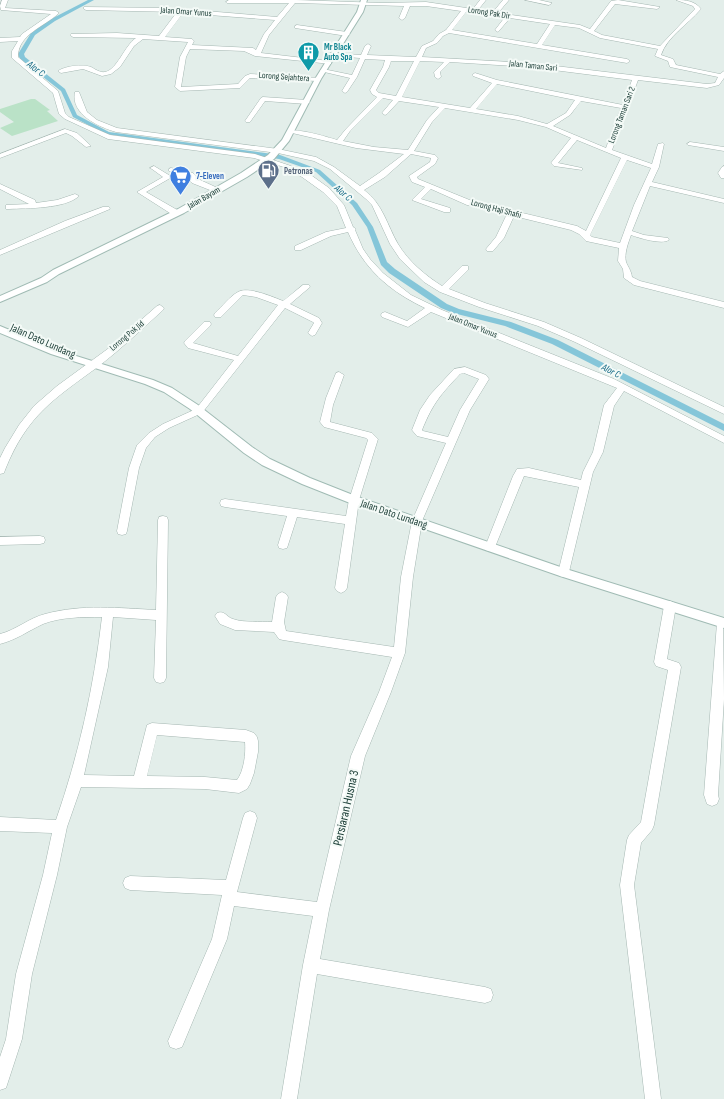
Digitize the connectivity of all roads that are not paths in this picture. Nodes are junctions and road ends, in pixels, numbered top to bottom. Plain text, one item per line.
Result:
1 (5, 0) edge
2 (483, 0) edge
3 (506, 0) edge
4 (528, 0) edge
5 (679, 0) edge
6 (294, 1) junction
7 (306, 1) edge
8 (614, 1) edge
9 (229, 2) dead end
10 (363, 3) edge
11 (549, 3) dead end
12 (408, 4) junction
13 (657, 7) dead end
14 (86, 8) dead end
15 (464, 10) junction
16 (181, 11) junction
17 (475, 11) junction
18 (494, 14) junction
19 (508, 16) junction
20 (402, 18) dead end
21 (278, 19) junction
22 (554, 23) junction
23 (297, 27) dead end
24 (498, 30) dead end
25 (448, 31) junction
26 (591, 32) junction
27 (347, 34) junction
28 (73, 35) dead end
29 (142, 37) junction
30 (161, 38) junction
31 (22, 39) junction
32 (0, 40) edge
33 (368, 46) dead end
34 (539, 46) junction
35 (188, 47) junction
36 (661, 48) junction
37 (258, 52) junction
38 (334, 54) junction
39 (364, 57) junction
40 (388, 59) junction
41 (419, 59) junction
42 (449, 60) junction
43 (627, 61) dead end
44 (584, 62) junction
45 (329, 63) junction
46 (61, 71) dead end
47 (324, 71) junction
48 (475, 75) dead end
49 (722, 75) edge
50 (354, 77) junction
51 (438, 77) dead end
52 (636, 78) junction
53 (318, 79) junction
54 (496, 82) junction
55 (345, 91) dead end
56 (77, 93) dead end
57 (381, 96) junction
58 (398, 98) junction
59 (580, 99) junction
60 (307, 102) junction
61 (443, 107) junction
62 (626, 107) junction
63 (471, 111) junction
64 (385, 113) dead end
65 (248, 121) dead end
66 (548, 126) junction
67 (291, 132) junction
68 (575, 138) junction
69 (339, 142) junction
70 (661, 144) dead end
71 (690, 144) dead end
72 (88, 146) dead end
73 (724, 149) edge
74 (608, 151) junction
75 (410, 152) junction
76 (273, 155) junction
77 (0, 156) edge
78 (625, 157) junction
79 (654, 167) junction
80 (154, 168) dead end
81 (724, 168) edge
82 (580, 169) dead end
83 (172, 170) dead end
84 (724, 176) edge
85 (647, 183) junction
86 (0, 186) edge
87 (430, 186) junction
88 (360, 189) junction
89 (218, 190) junction
90 (75, 196) dead end
91 (22, 197) junction
92 (724, 201) edge
93 (34, 206) junction
94 (106, 209) dead end
95 (447, 210) dead end
96 (176, 213) junction
97 (511, 213) junction
98 (352, 229) junction
99 (628, 232) junction
100 (585, 236) junction
101 (665, 240) dead end
102 (623, 246) junction
103 (298, 248) dead end
104 (490, 249) dead end
105 (0, 253) edge
106 (465, 268) dead end
107 (306, 287) dead end
108 (446, 287) junction
109 (5, 293) edge
110 (0, 300) edge
111 (284, 305) junction
112 (724, 305) edge
113 (160, 308) dead end
114 (431, 308) junction
115 (218, 315) dead end
116 (385, 315) dead end
117 (0, 322) edge
118 (207, 324) dead end
119 (0, 329) edge
120 (312, 333) dead end
121 (240, 359) junction
122 (90, 363) junction
123 (340, 374) dead end
124 (622, 387) junction
125 (199, 411) junction
126 (724, 411) edge
127 (724, 440) edge
128 (452, 442) junction
129 (0, 470) edge
130 (584, 485) junction
131 (354, 500) junction
132 (225, 504) dead end
133 (293, 514) junction
134 (163, 520) dead end
135 (351, 521) junction
136 (417, 521) junction
137 (122, 531) dead end
138 (40, 540) dead end
139 (0, 541) edge
140 (283, 545) dead end
141 (490, 547) junction
142 (564, 573) junction
143 (341, 588) dead end
144 (282, 597) dead end
145 (670, 606) junction
146 (108, 613) junction
147 (162, 615) junction
148 (221, 616) dead end
149 (724, 623) edge
150 (278, 627) junction
151 (0, 639) edge
152 (399, 653) junction
153 (160, 678) dead end
154 (76, 781) junction
155 (139, 782) junction
156 (712, 799) dead end
157 (250, 818) dead end
158 (0, 824) edge
159 (60, 827) junction
160 (130, 883) dead end
161 (229, 893) junction
162 (322, 910) junction
163 (311, 965) junction
164 (485, 995) dead end
165 (176, 1041) dead end
166 (0, 1082) edge
167 (289, 1099) edge
168 (653, 1099) edge

1 - 31 street
2 - 17 street
3 - 18 street
4 - 11 street
5 - 36 street
6 - 7 street, Lorong Pak Dir
6 - 9 street, Lorong Pak Dir
6 - 21 street
7 - 10 street, Lorong Pak Dir
8 - 13 street
8 - 26 street
10 - 12 street, Lorong Pak Dir
10 - 27 main road, Jalan Bayam
12 - 15 street, Lorong Pak Dir
12 - 20 street
14 - 16 street, Jalan Omar Yunus
15 - 17 street, Lorong Pak Dir
15 - 25 street
16 - 21 street, Jalan Omar Yunus
16 - 30 street
17 - 18 street, Lorong Pak Dir
18 - 19 street, Lorong Pak Dir
19 - 22 street, Lorong Pak Dir
19 - 24 street
21 - 37 street
22 - 26 street, Lorong Pak Dir
22 - 34 street
23 - 27 street
25 - 34 street
25 - 41 street
26 - 36 street, Lorong Pak Dir
27 - 38 main road, Jalan Bayam
28 - 29 street
29 - 30 street
29 - 46 street
30 - 35 street
31 - 32 street
31 - 76 street
33 - 39 street
34 - 44 street
35 - 37 street
35 - 53 street, Lorong Sejahtera
36 - 49 street
37 - 45 street
38 - 39 street, Jalan Taman Sari
38 - 45 main road, Jalan Bayam
39 - 40 street, Jalan Taman Sari
39 - 50 street
40 - 41 street, Jalan Taman Sari
40 - 57 street
41 - 42 street, Jalan Taman Sari
41 - 58 street
42 - 44 street, Jalan Taman Sari
42 - 51 street
43 - 44 street
44 - 52 street, Jalan Taman Sari
45 - 47 main road, Jalan Bayam
47 - 50 street
47 - 53 main road, Jalan Bayam
48 - 54 street
49 - 52 street, Jalan Taman Sari
50 - 55 street
52 - 62 street, Lorong Taman Sari 2
53 - 60 main road, Jalan Bayam
54 - 59 street
54 - 63 street
56 - 76 street
57 - 58 street
57 - 69 street
58 - 61 street
58 - 64 street
59 - 62 street
59 - 66 street
60 - 65 street
60 - 67 main road, Jalan Bayam
61 - 63 street
61 - 75 street
62 - 74 street, Lorong Taman Sari 2
63 - 66 street
66 - 68 street
67 - 69 street, Lorong Haji Shafii
67 - 76 main road, Jalan Bayam
68 - 74 street
68 - 82 street
69 - 75 street, Lorong Haji Shafii
70 - 79 street
71 - 73 street
72 - 77 street
74 - 78 street
75 - 87 street, Lorong Haji Shafii
75 - 88 street
76 - 88 street
76 - 89 main road, Jalan Bayam
76 - 98 street, Jalan Omar Yunus
78 - 79 street
78 - 100 street
79 - 85 street
80 - 96 street
81 - 84 street
83 - 89 street
85 - 92 street
85 - 99 street
86 - 91 street
87 - 95 street
87 - 97 street, Lorong Haji Shafii
88 - 108 street
89 - 96 main road, Jalan Bayam
90 - 93 street
91 - 93 street
91 - 93 street
94 - 105 street
96 - 109 main road, Jalan Bayam
97 - 100 street, Lorong Haji Shafii
97 - 104 street
98 - 103 street
98 - 114 street, Jalan Omar Yunus
99 - 101 street
99 - 102 street
100 - 102 street, Lorong Haji Shafii
102 - 112 street
106 - 108 street
107 - 111 street
108 - 126 street
109 - 110 main road, Jalan Bayam
111 - 115 street
111 - 120 street
111 - 121 street
113 - 122 street, Lorong Pok Jid
114 - 116 street
114 - 124 street, Jalan Omar Yunus
117 - 122 main road, Jalan Dato Lundang
118 - 121 street
119 - 122 main road, Jalan Dato Lundang
121 - 125 street
122 - 125 main road, Jalan Dato Lundang
122 - 129 street, Lorong Pok Jid
123 - 131 street
124 - 127 street, Jalan Omar Yunus
124 - 130 street
125 - 131 main road, Jalan Dato Lundang
125 - 137 street
128 - 128 street, Persiaran Husna 3
128 - 136 street, Persiaran Husna 3
130 - 141 street
130 - 142 street
131 - 135 street
131 - 136 main road, Jalan Dato Lundang
132 - 133 street
133 - 135 street
133 - 140 street
134 - 147 street
135 - 143 street
136 - 141 main road, Jalan Dato Lundang
136 - 152 street, Persiaran Husna 3
138 - 139 street
141 - 142 main road, Jalan Dato Lundang
142 - 145 main road, Jalan Dato Lundang
144 - 150 street
145 - 149 main road, Jalan Dato Lundang
145 - 168 street
146 - 147 street
146 - 151 street
146 - 154 street
147 - 153 street
148 - 150 street
149 - 156 street
150 - 152 street
152 - 162 street, Persiaran Husna 3
154 - 155 street
154 - 159 street
155 - 155 street
157 - 161 street
158 - 159 street
159 - 166 street
160 - 161 street
161 - 162 street
161 - 165 street
162 - 163 street, Persiaran Husna 3
163 - 164 street
163 - 167 street, Persiaran Husna 3

